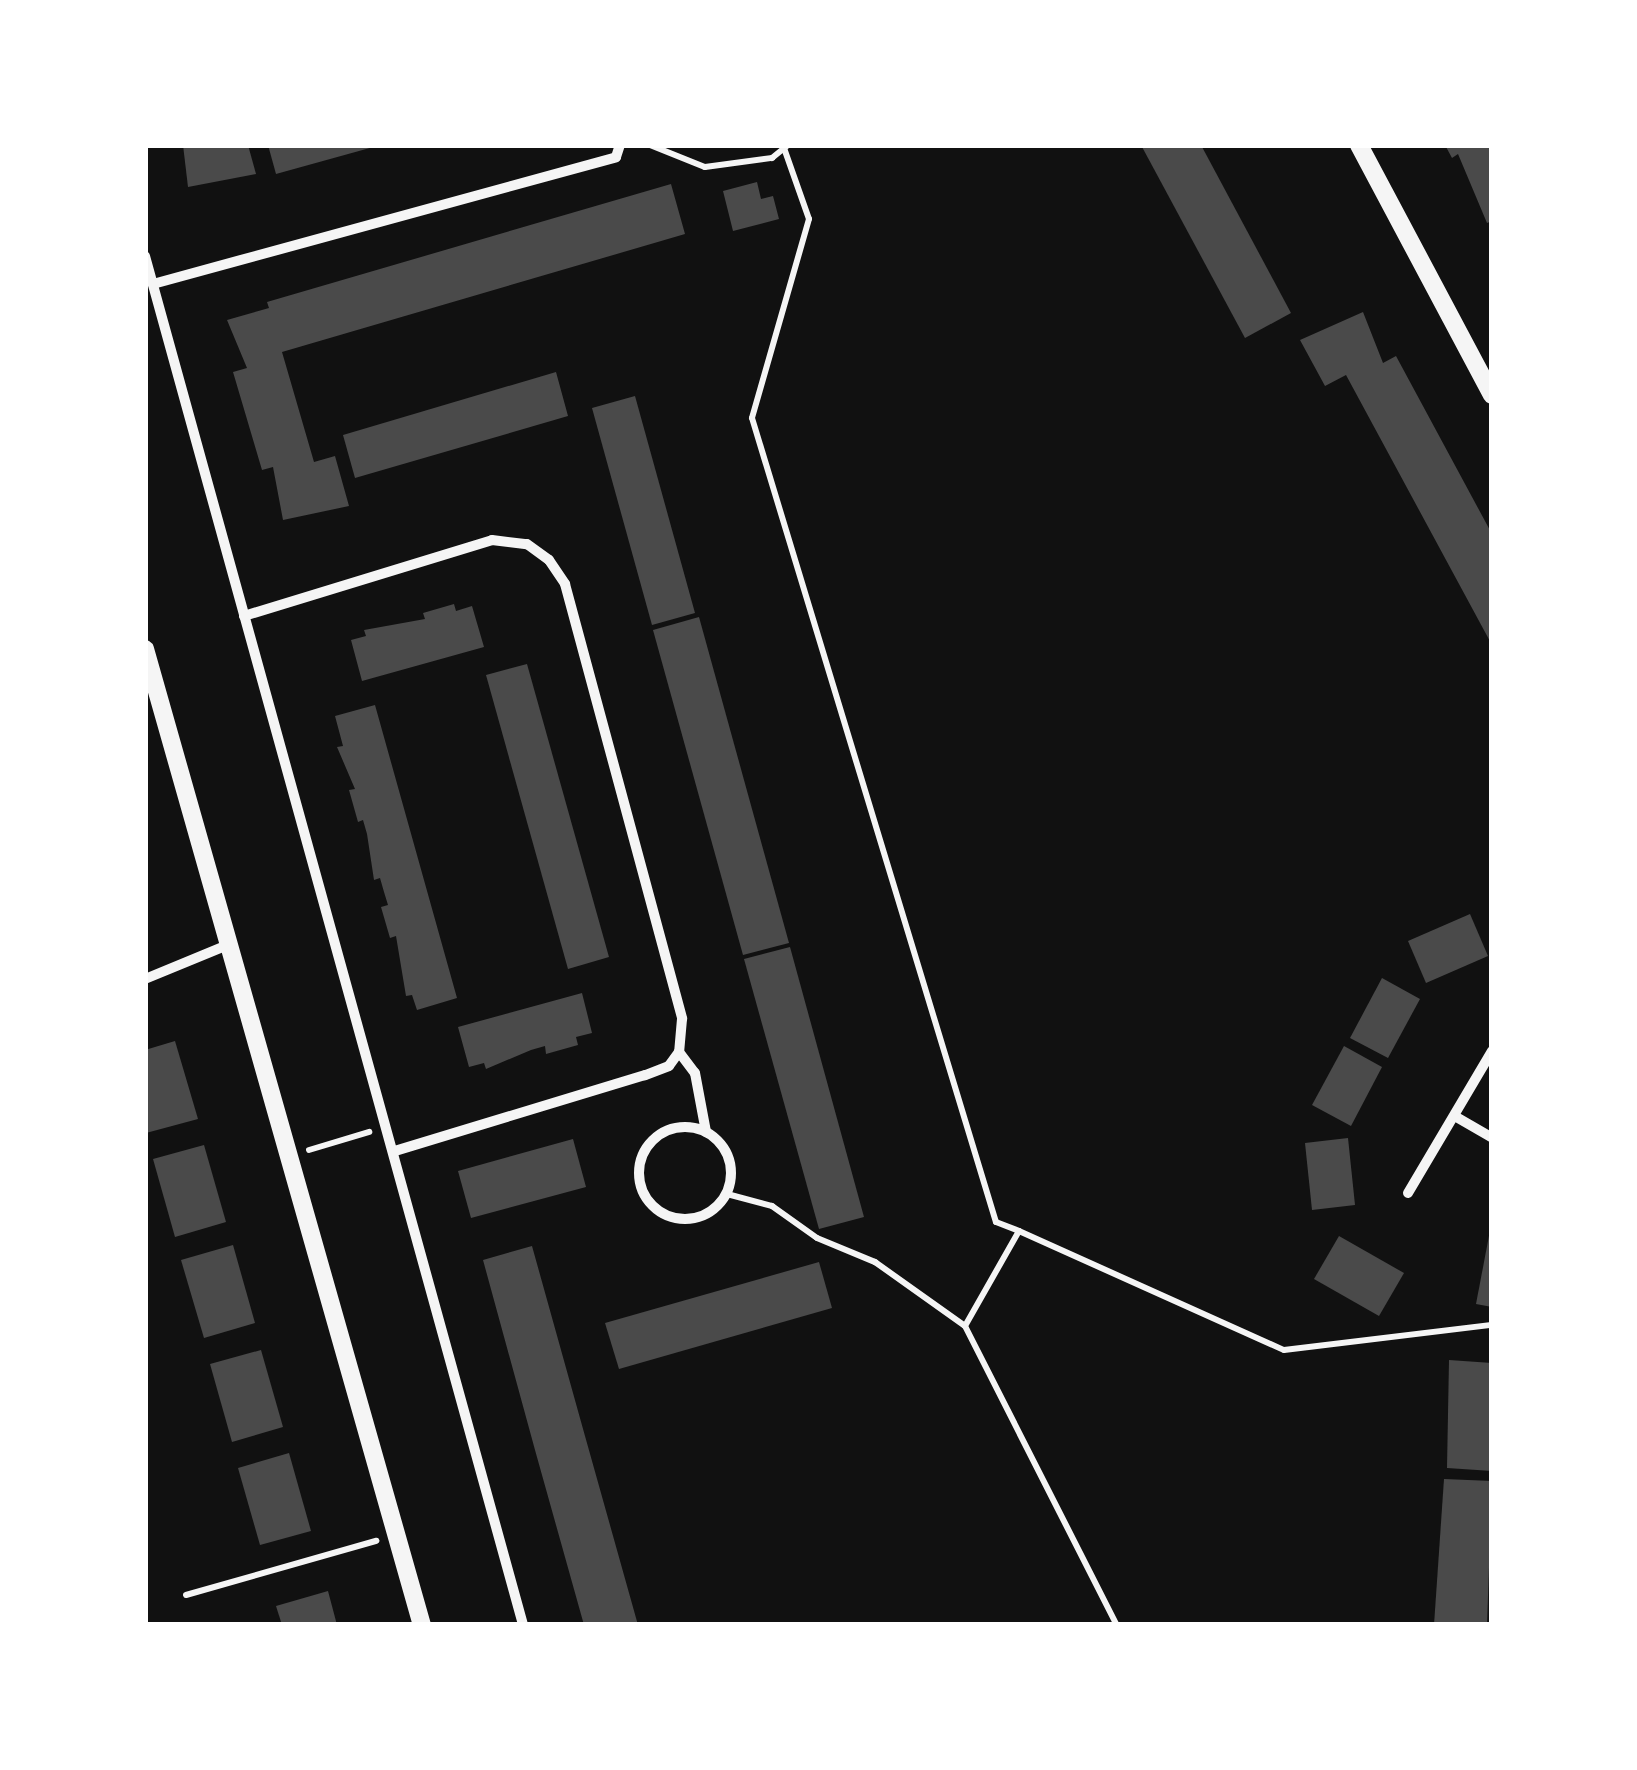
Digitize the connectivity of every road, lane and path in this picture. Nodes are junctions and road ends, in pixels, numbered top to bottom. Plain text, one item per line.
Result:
1 (620, 145) edge
2 (650, 145) edge
3 (1359, 145) edge
4 (786, 146) edge
5 (145, 256) edge
6 (152, 284) junction
7 (1492, 395) edge
8 (244, 616) junction
9 (145, 649) edge
10 (225, 946) junction
11 (145, 978) edge
12 (1492, 1051) edge
13 (679, 1052) junction
14 (1458, 1118) junction
15 (389, 1126) junction
16 (706, 1132) junction
17 (1492, 1138) edge
18 (395, 1151) junction
19 (289, 1156) junction
20 (1408, 1193) dead end
21 (727, 1194) junction
22 (1018, 1230) junction
23 (1492, 1325) edge
24 (965, 1326) junction
25 (397, 1535) junction
26 (186, 1595) dead end
27 (422, 1625) edge
28 (524, 1625) edge
29 (1117, 1625) edge

1 - 6 street
2 - 4 path
3 - 7 street
4 - 22 path
5 - 6 street
6 - 8 street
8 - 13 street
8 - 15 street
9 - 10 street
10 - 11 street
10 - 19 street
12 - 14 street
13 - 16 street
13 - 18 street
14 - 17 street
14 - 20 street
15 - 18 street
15 - 19 path
16 - 21 street
16 - 21 street
18 - 28 street
19 - 25 street
21 - 24 path
22 - 23 path
22 - 24 path
24 - 29 path
25 - 26 path
25 - 27 street

